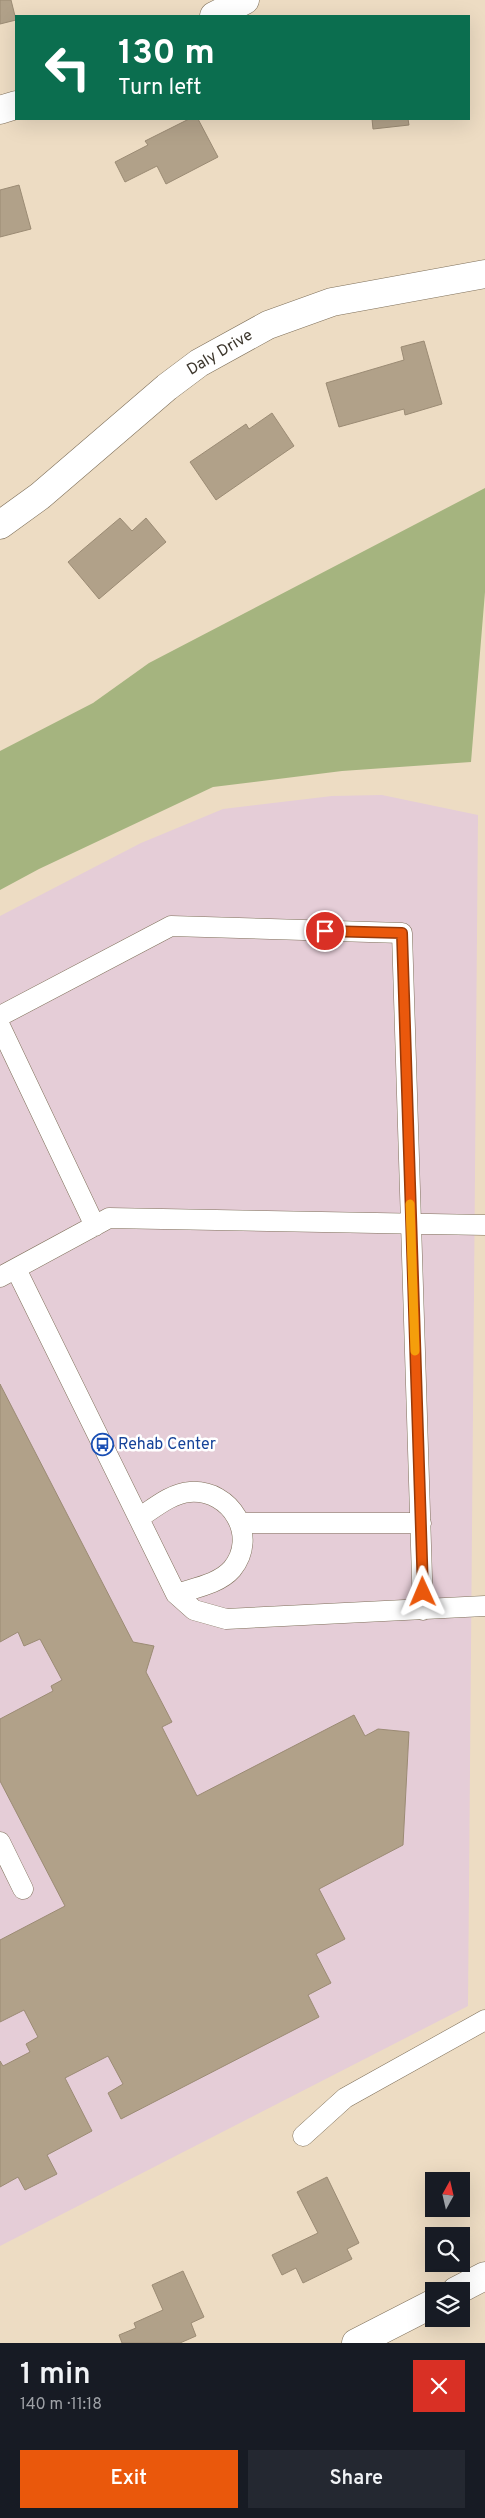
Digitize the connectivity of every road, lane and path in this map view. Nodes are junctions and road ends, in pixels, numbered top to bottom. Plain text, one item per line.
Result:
1 (245, 0) edge
2 (216, 15) edge
3 (15, 105) edge
4 (0, 110) edge
5 (485, 274) edge
6 (0, 525) edge
7 (0, 1016) edge
8 (0, 1026) edge
9 (411, 1224) junction
10 (485, 1225) edge
11 (95, 1226) junction
12 (8, 1273) edge
13 (139, 1518) junction
14 (240, 1523) junction
15 (421, 1523) junction
16 (176, 1594) junction
17 (485, 1606) edge
18 (423, 1610) junction
19 (0, 1842) edge
20 (23, 1889) dead end
21 (485, 2020) edge
22 (303, 2136) dead end
23 (485, 2276) edge
24 (470, 2284) edge
25 (425, 2308) edge
26 (356, 2343) edge

1 - 2 street
3 - 4 street
5 - 6 street, Daly Drive
7 - 9 lane
8 - 11 lane
9 - 10 lane
9 - 11 lane
9 - 15 lane
11 - 12 lane
12 - 13 lane
13 - 14 lane
13 - 16 lane
14 - 15 lane
14 - 16 lane
15 - 18 lane
16 - 18 lane
17 - 18 lane
19 - 20 lane
21 - 22 lane
23 - 24 street
25 - 26 street

